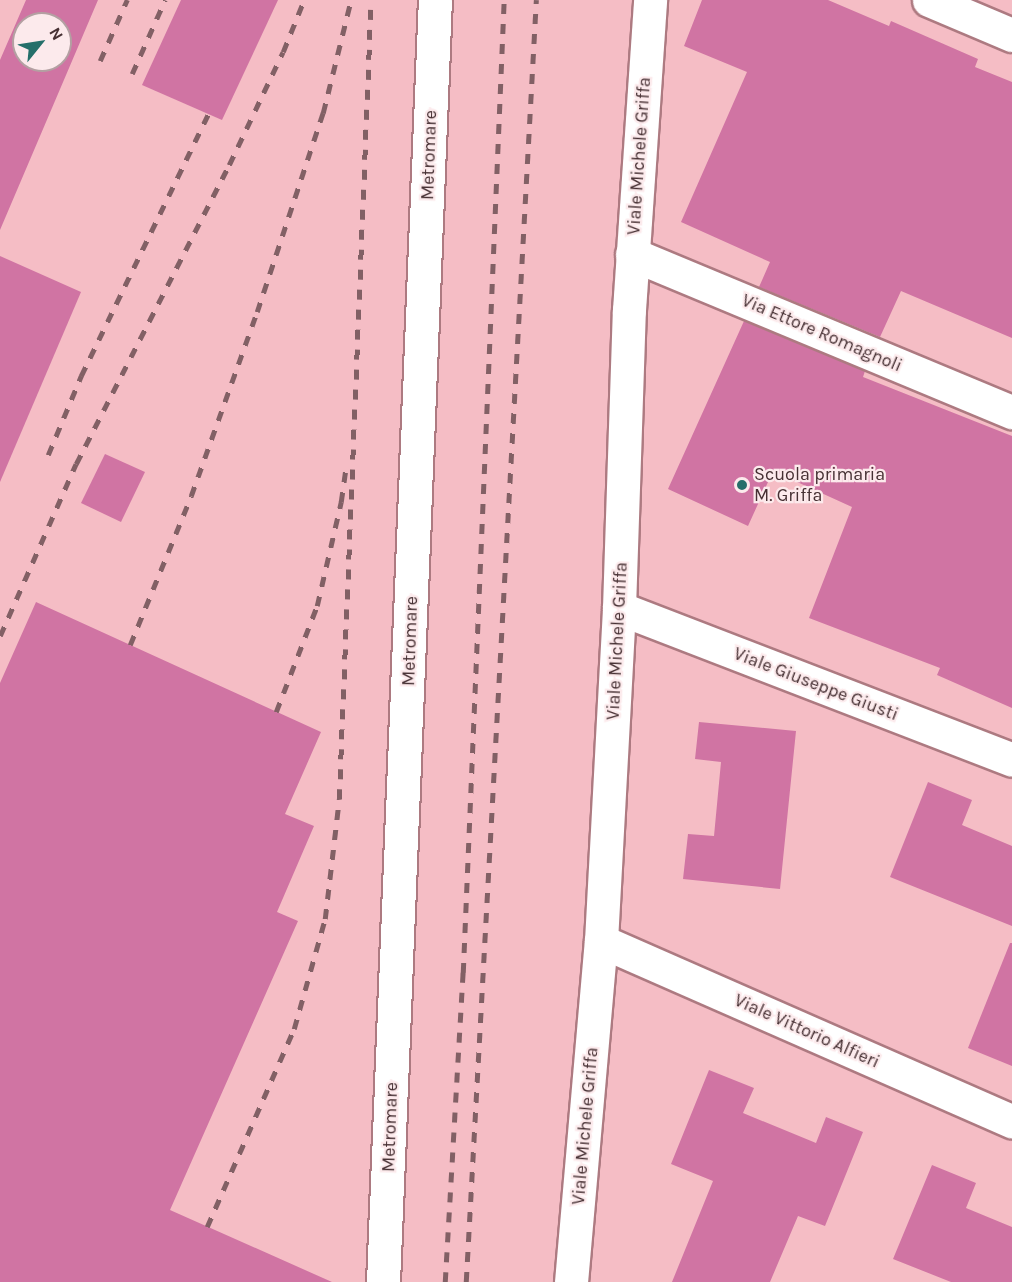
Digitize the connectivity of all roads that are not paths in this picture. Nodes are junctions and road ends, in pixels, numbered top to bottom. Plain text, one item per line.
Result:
1 (435, 0) edge
2 (650, 0) edge
3 (929, 0) edge
4 (1009, 26) edge
5 (632, 254) junction
6 (1012, 412) edge
7 (619, 608) junction
8 (1012, 760) edge
9 (601, 941) junction
10 (1012, 1121) edge
11 (383, 1282) edge
12 (571, 1282) edge

1 - 11 street, Metromare
2 - 5 street, Viale Michele Griffa
3 - 4 street
5 - 6 street, Via Ettore Romagnoli
5 - 7 street, Viale Michele Griffa
7 - 8 street, Viale Giuseppe Giusti
7 - 9 street, Viale Michele Griffa
9 - 10 street, Viale Vittorio Alfieri
9 - 12 street, Viale Michele Griffa

